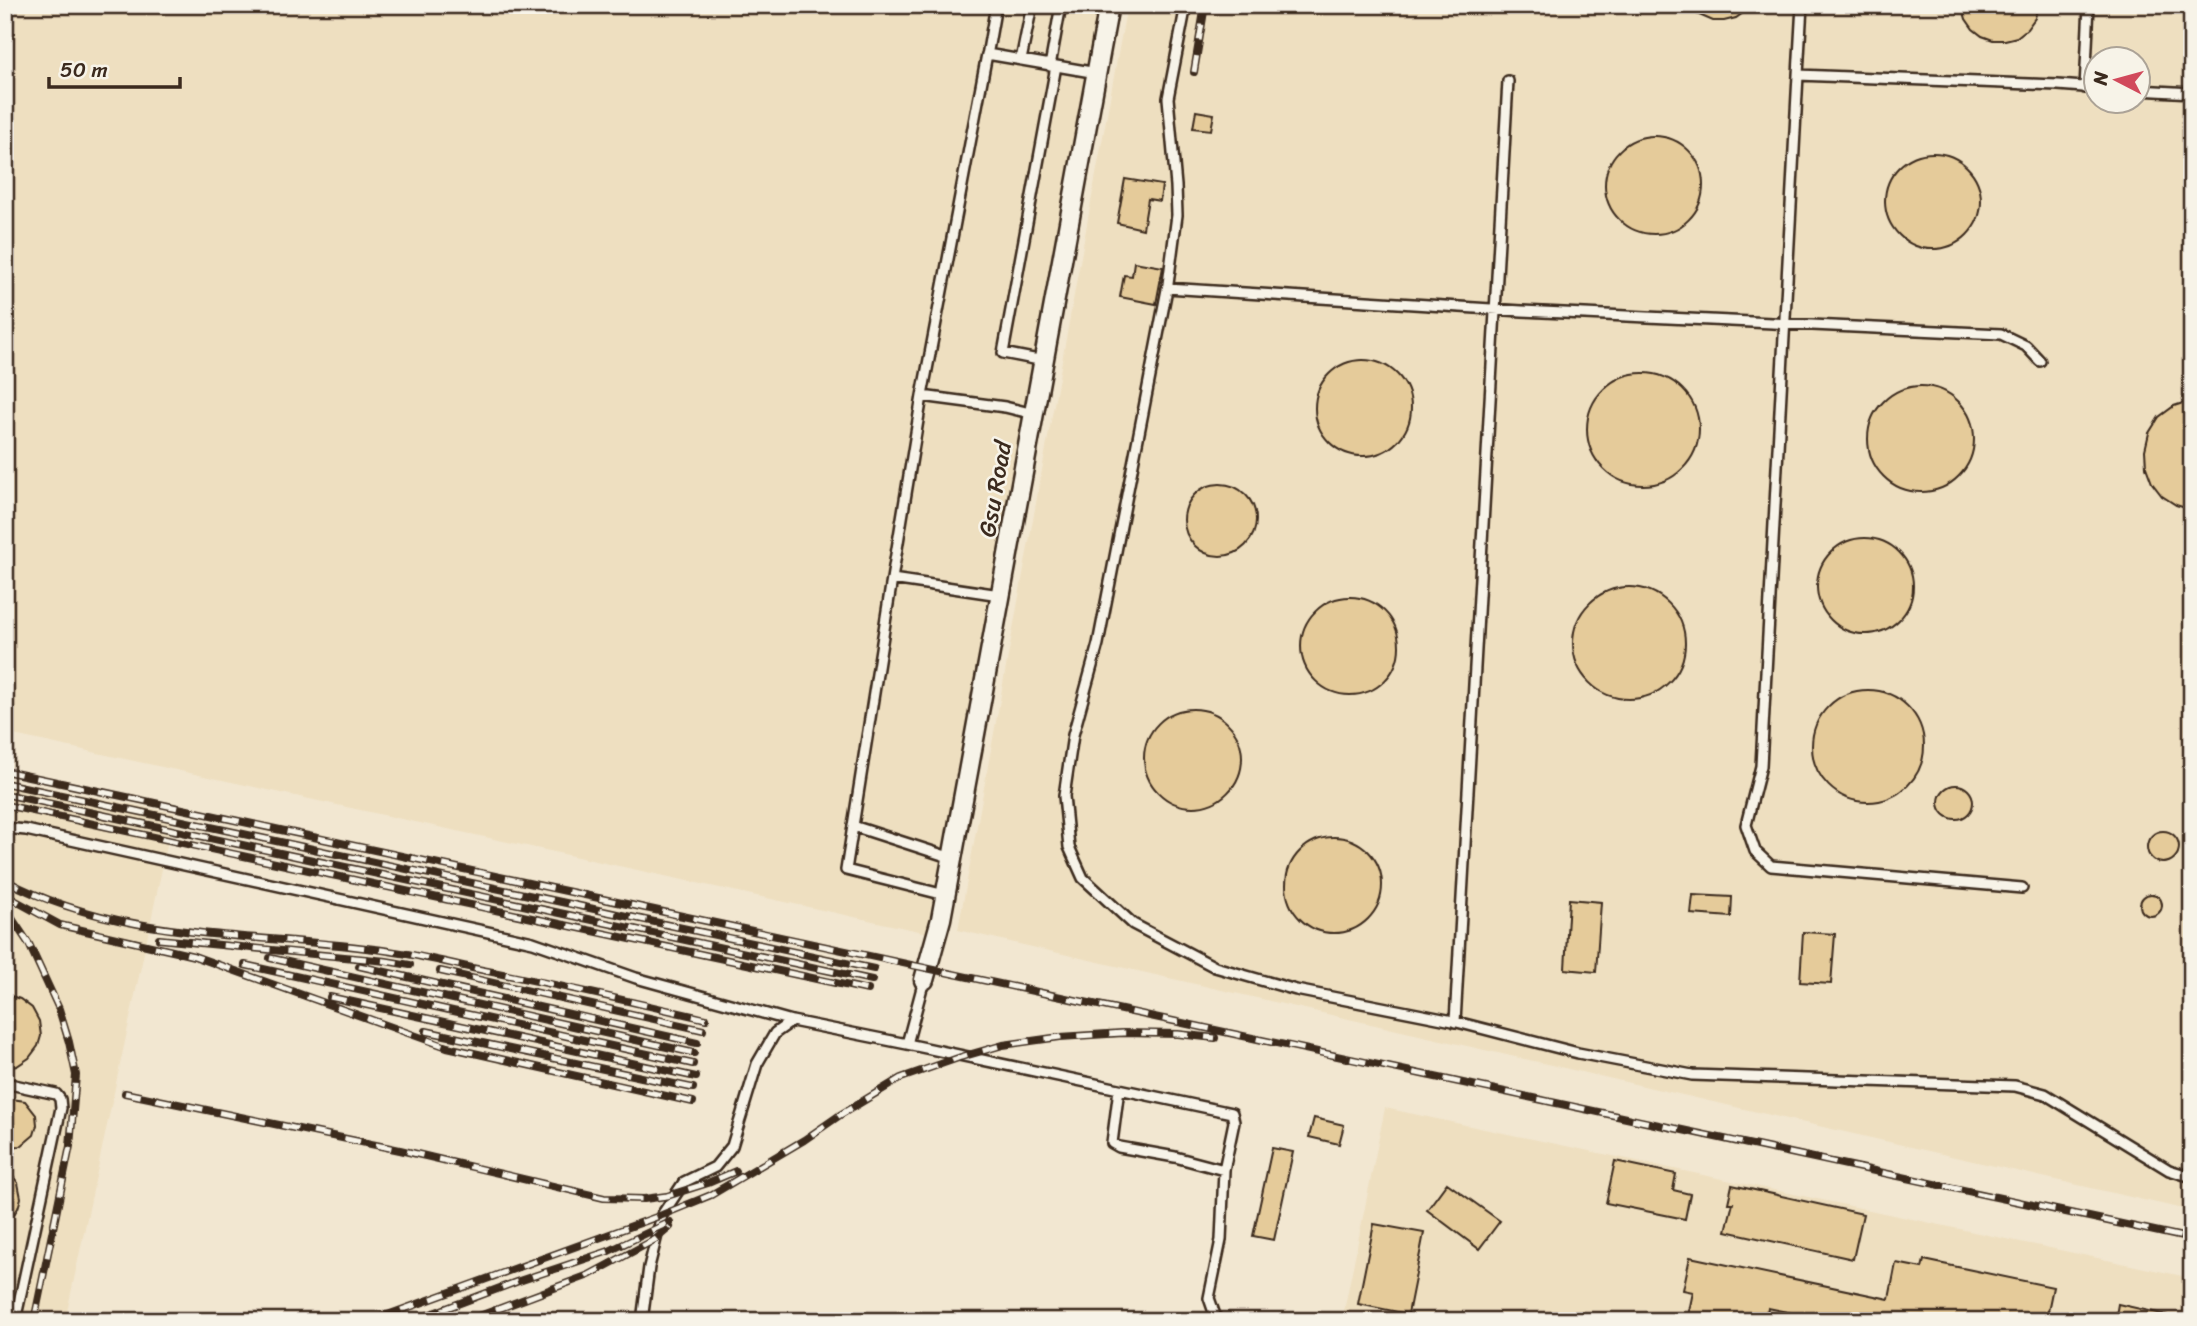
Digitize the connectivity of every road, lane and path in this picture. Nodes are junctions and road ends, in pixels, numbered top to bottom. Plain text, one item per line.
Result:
1 (996, 5) edge
2 (1032, 5) edge
3 (1061, 5) edge
4 (1109, 5) edge
5 (1186, 5) edge
6 (1802, 5) edge
7 (2089, 5) edge
8 (2087, 46) edge
9 (987, 56) junction
10 (1021, 60) junction
11 (1053, 66) junction
12 (1097, 73) junction
13 (1798, 75) junction
14 (1507, 81) dead end
15 (2082, 88) edge
16 (2152, 91) edge
17 (2192, 93) edge
18 (1167, 288) junction
19 (1495, 309) junction
20 (1786, 323) junction
21 (1044, 361) junction
22 (2040, 361) dead end
23 (922, 396) junction
24 (1034, 414) junction
25 (892, 579) junction
26 (1000, 595) junction
27 (853, 827) junction
28 (5, 828) edge
29 (952, 858) junction
30 (2022, 888) dead end
31 (945, 895) junction
32 (925, 980) joint
33 (792, 1021) junction
34 (1455, 1022) junction
35 (907, 1044) junction
36 (5, 1083) edge
37 (1119, 1089) junction
38 (1224, 1170) junction
39 (2192, 1177) edge
40 (15, 1321) edge
41 (642, 1321) edge
42 (1217, 1321) edge

1 - 9 lane
2 - 10 lane
3 - 11 lane
4 - 12 street, Gsu Road
5 - 18 lane
6 - 13 lane
7 - 8 lane
9 - 10 lane
9 - 23 lane
10 - 11 lane
11 - 12 lane
11 - 21 lane
12 - 21 street, Gsu Road
13 - 15 lane
13 - 20 lane
14 - 19 lane
16 - 17 lane
18 - 19 lane
18 - 34 lane
19 - 20 lane
19 - 34 lane
20 - 22 lane
20 - 30 lane
21 - 24 street, Gsu Road
23 - 24 lane
23 - 25 lane
24 - 26 street, Gsu Road
25 - 26 lane
25 - 27 lane
26 - 29 street, Gsu Road
27 - 29 lane
27 - 31 lane
28 - 33 lane
29 - 31 street, Gsu Road
31 - 32 street, Gsu Road
32 - 35 lane
33 - 35 lane
33 - 41 lane
34 - 39 lane
35 - 37 lane
36 - 40 lane
37 - 38 lane
37 - 38 lane
38 - 42 lane

